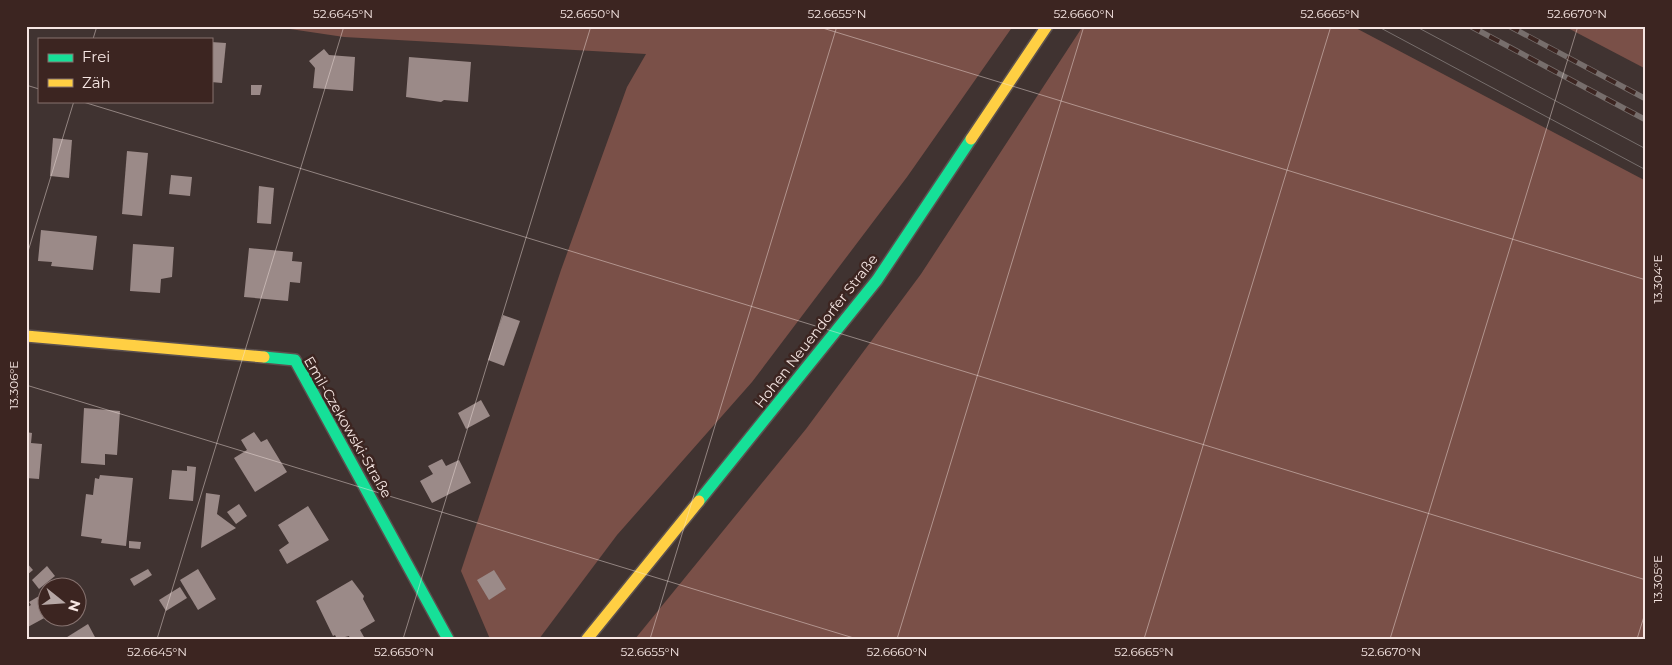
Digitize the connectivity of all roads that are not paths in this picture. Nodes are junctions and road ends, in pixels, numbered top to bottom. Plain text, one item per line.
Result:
1 (1047, 26) edge
2 (26, 336) edge
3 (448, 639) edge
4 (587, 639) edge

1 - 4 main road, Hohen Neuendorfer Straße
2 - 3 main road, Emil-Czekowski-Straße

